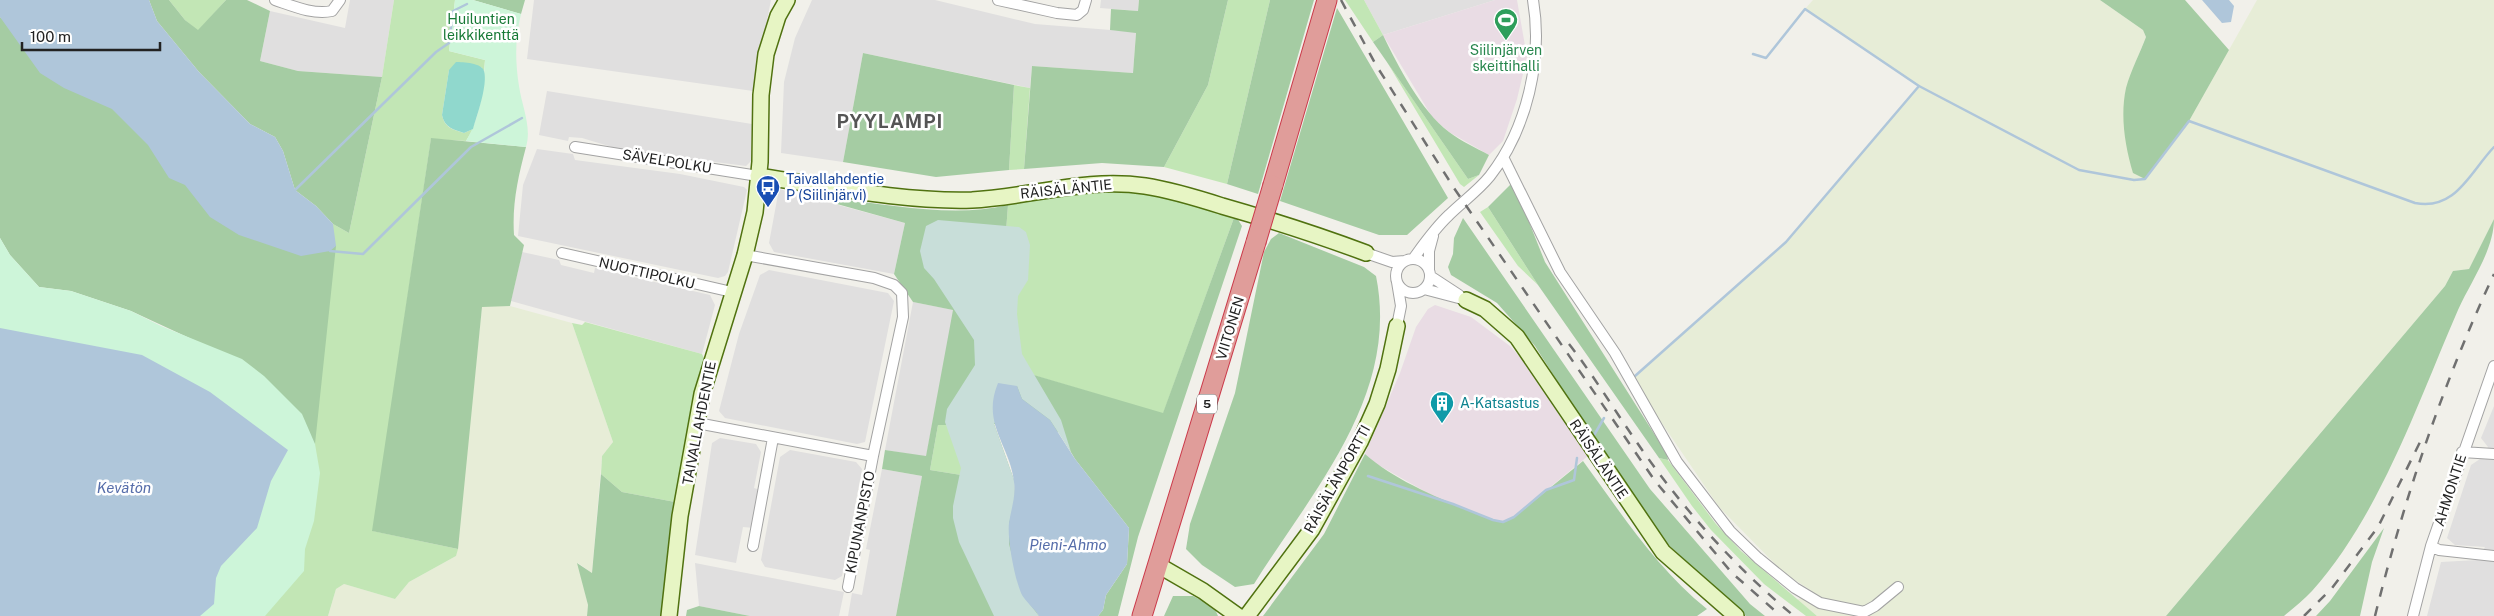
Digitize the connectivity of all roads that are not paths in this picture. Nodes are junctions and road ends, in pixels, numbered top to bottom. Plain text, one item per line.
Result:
1 (274, 0) edge
2 (340, 0) edge
3 (787, 0) edge
4 (998, 0) edge
5 (1086, 0) edge
6 (1533, 0) edge
7 (1324, 7) edge
8 (575, 147) dead end
9 (1504, 158) junction
10 (758, 176) junction
11 (1434, 231) junction
12 (562, 253) dead end
13 (1366, 253) junction
14 (744, 255) junction
15 (1409, 260) junction
16 (1429, 272) junction
17 (1397, 278) junction
18 (1421, 290) junction
19 (732, 292) junction
20 (1466, 300) junction
21 (1397, 326) junction
22 (2494, 366) edge
23 (697, 423) junction
24 (773, 438) junction
25 (2462, 452) junction
26 (2494, 454) edge
27 (873, 456) junction
28 (753, 546) dead end
29 (2431, 546) junction
30 (2494, 556) edge
31 (1158, 565) junction
32 (848, 587) dead end
33 (1898, 587) dead end
34 (668, 616) edge
35 (1142, 616) edge
36 (1238, 616) edge
37 (1247, 616) edge
38 (1736, 616) edge
39 (2413, 616) edge

1 - 2 street
3 - 10 street, TAIVALLAHDENTIE
4 - 5 street
6 - 9 street
7 - 31 highway, VIITONEN / 5, bridge
8 - 10 street, SÄVELPOLKU
9 - 11 street
9 - 33 street
10 - 13 street, RÄISÄLÄNTIE
10 - 14 street, TAIVALLAHDENTIE
11 - 15 street
11 - 16 street
12 - 19 street, NUOTTIPOLKU
13 - 15 street
13 - 17 street
14 - 19 street, TAIVALLAHDENTIE
14 - 27 street, KIPUNANPISTO
15 - 16 street
15 - 17 street
16 - 18 street
16 - 20 street
17 - 18 street
17 - 21 street
18 - 20 street
18 - 21 street
19 - 23 street, TAIVALLAHDENTIE
20 - 38 street, RÄISÄLÄNTIE
21 - 37 street, RÄISÄLÄNPORTTI
22 - 25 street, AHMONTIE
23 - 24 street
23 - 34 street, TAIVALLAHDENTIE
24 - 27 street
24 - 28 street
25 - 26 street
25 - 29 street, AHMONTIE
27 - 32 street, KIPUNANPISTO
29 - 30 street
29 - 39 street, AHMONTIE
31 - 35 highway, 5
31 - 36 street

